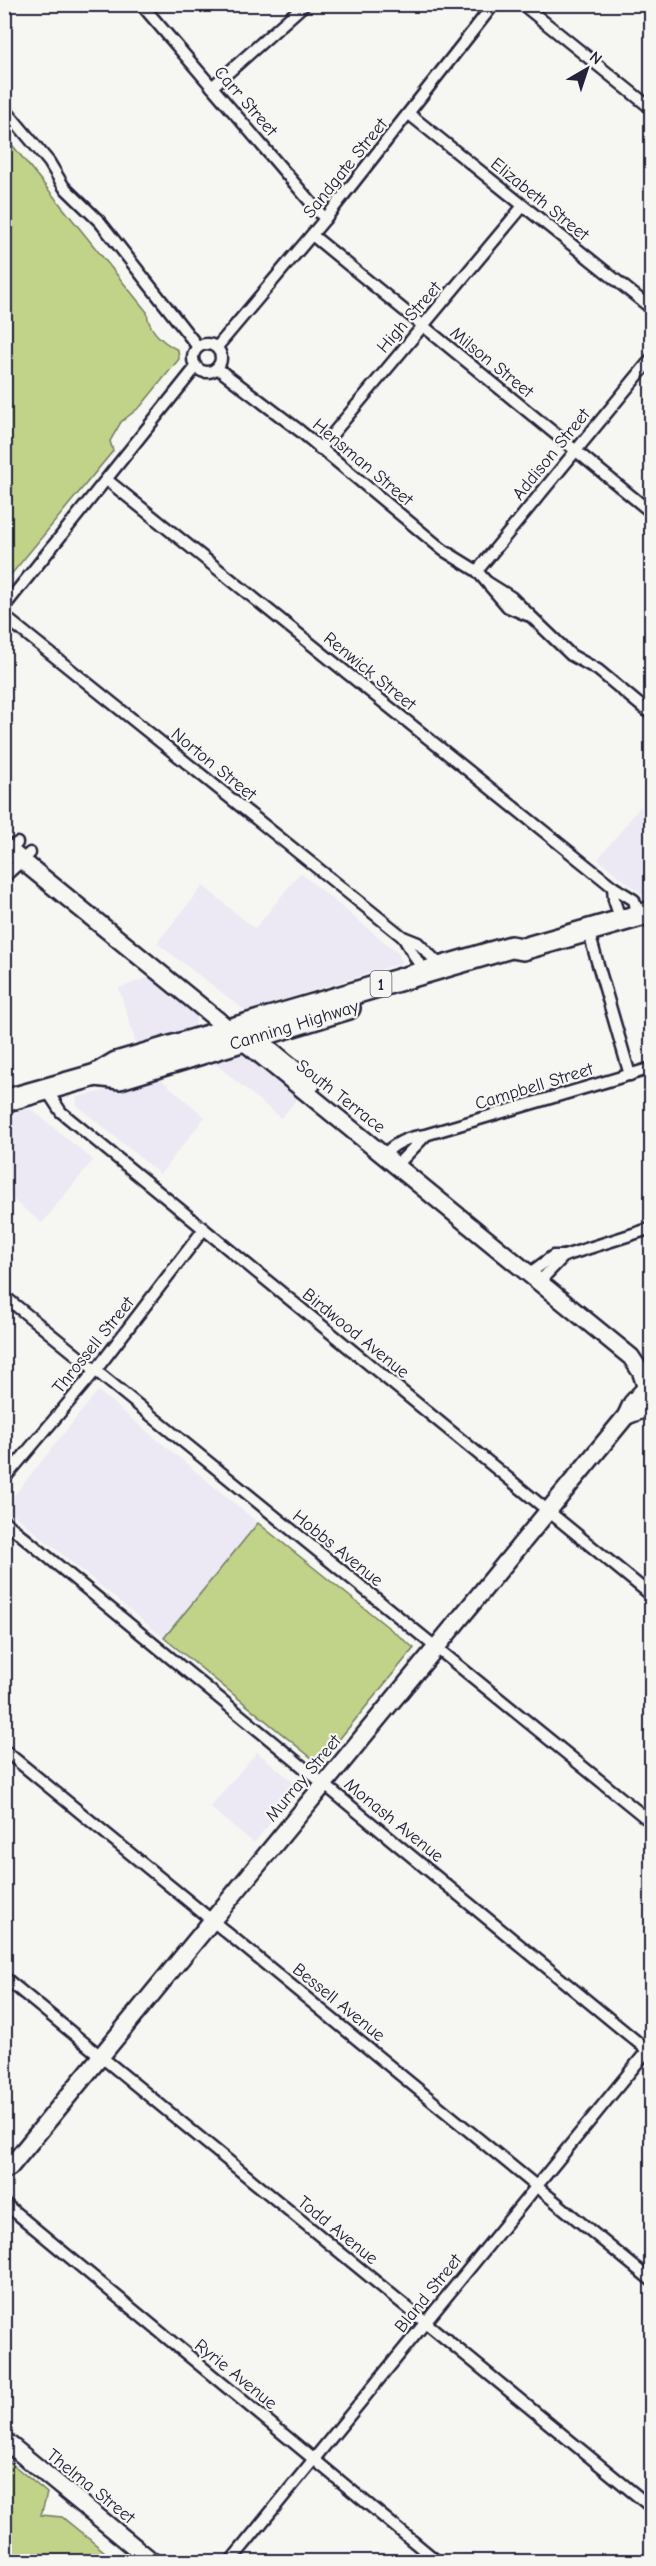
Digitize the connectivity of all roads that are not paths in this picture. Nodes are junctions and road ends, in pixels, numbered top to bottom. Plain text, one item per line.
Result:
1 (141, 4) edge
2 (305, 4) edge
3 (494, 4) edge
4 (522, 4) edge
5 (212, 87) junction
6 (4, 108) edge
7 (651, 109) edge
8 (409, 114) junction
9 (523, 206) junction
10 (325, 219) junction
11 (312, 235) junction
12 (651, 309) edge
13 (424, 327) junction
14 (198, 347) junction
15 (217, 348) junction
16 (651, 358) edge
17 (196, 367) junction
18 (217, 368) junction
19 (320, 449) junction
20 (575, 451) junction
21 (107, 480) junction
22 (651, 513) edge
23 (477, 571) junction
24 (4, 607) edge
25 (4, 616) edge
26 (651, 715) edge
27 (13, 849) edge
28 (4, 877) edge
29 (613, 887) junction
30 (637, 916) edge
31 (588, 930) junction
32 (403, 937) junction
33 (523, 949) junction
34 (433, 969) junction
35 (242, 1034) junction
36 (651, 1068) edge
37 (630, 1075) junction
38 (46, 1089) junction
39 (4, 1101) edge
40 (425, 1135) junction
41 (393, 1157) junction
42 (651, 1228) edge
43 (204, 1230) junction
44 (537, 1275) junction
45 (4, 1296) edge
46 (651, 1366) edge
47 (96, 1370) junction
48 (648, 1393) edge
49 (4, 1479) edge
50 (547, 1510) junction
51 (4, 1521) edge
52 (651, 1596) edge
53 (435, 1648) junction
54 (4, 1750) edge
55 (324, 1784) junction
56 (651, 1823) edge
57 (212, 1919) junction
58 (4, 1977) edge
59 (650, 2049) edge
60 (100, 2056) junction
61 (7, 2168) edge
62 (4, 2184) edge
63 (536, 2186) junction
64 (4, 2203) edge
65 (9, 2211) edge
66 (651, 2281) edge
67 (425, 2323) junction
68 (4, 2440) edge
69 (313, 2459) junction
70 (651, 2508) edge
71 (153, 2562) edge
72 (230, 2562) edge
73 (438, 2562) edge

1 - 5 street, Carr Street
2 - 5 street
3 - 8 street, Sandgate Street
4 - 7 street
5 - 10 street, Carr Street
6 - 14 street
8 - 9 street, Elizabeth Street
8 - 10 street, Sandgate Street
9 - 12 street, Elizabeth Street
9 - 13 street, High Street
10 - 11 street, Sandgate Street
11 - 13 street, Milson Street
11 - 15 street, Sandgate Street
13 - 19 street, High Street
13 - 20 street, Milson Street
14 - 15 street
14 - 17 street
15 - 18 street
16 - 20 street, Addison Street
17 - 18 street
17 - 21 street
18 - 19 street, Hensman Street
19 - 23 street, Hensman Street
20 - 22 street, Milson Street
20 - 23 street, Addison Street
21 - 24 street
21 - 29 street, Renwick Street
23 - 26 street, Hensman Street
25 - 32 street, Norton Street
27 - 28 street
27 - 35 main road, South Terrace
29 - 30 street, Renwick Street
29 - 30 street
30 - 31 highway, Canning Highway / 1
31 - 33 highway, Canning Highway / 1
31 - 37 street
32 - 34 street, Norton Street
32 - 34 street, Norton Street
33 - 34 highway, Canning Highway / 1
33 - 35 highway, Canning Highway / 1
34 - 35 highway, Canning Highway / 1
35 - 38 highway, Canning Highway / 1
35 - 41 main road, South Terrace
36 - 37 street, Campbell Street
37 - 40 street, Campbell Street
38 - 39 highway, Canning Highway / 1
38 - 43 street, Birdwood Avenue
40 - 41 street, Campbell Street
40 - 41 street, Campbell Street
41 - 44 main road, South Terrace
42 - 44 street
43 - 47 street, Throssell Street
43 - 50 street, Birdwood Avenue
44 - 46 main road, South Terrace
44 - 48 main road, South Terrace
45 - 47 street, Hobbs Avenue
47 - 49 street, Throssell Street
47 - 53 street, Hobbs Avenue
48 - 50 main road, Murray Street
50 - 52 street, Birdwood Avenue
50 - 53 main road, Murray Street
51 - 55 street, Monash Avenue
53 - 55 main road, Murray Street
53 - 56 street, Hobbs Avenue
54 - 57 street, Bessell Avenue
55 - 57 main road, Murray Street
55 - 59 street, Monash Avenue
57 - 60 main road, Murray Street
57 - 63 street, Bessell Avenue
58 - 60 street, Todd Avenue
59 - 63 street, Bland Street
60 - 61 main road, Murray Street
60 - 67 street, Todd Avenue
61 - 62 main road, Murray Street
63 - 66 street, Bessell Avenue
63 - 67 street, Bland Street
64 - 65 street, Ryrie Avenue
65 - 69 street, Ryrie Avenue
67 - 69 street, Bland Street
67 - 70 street, Todd Avenue
68 - 71 main road, Thelma Street
69 - 72 street, Bland Street
69 - 73 street, Ryrie Avenue

